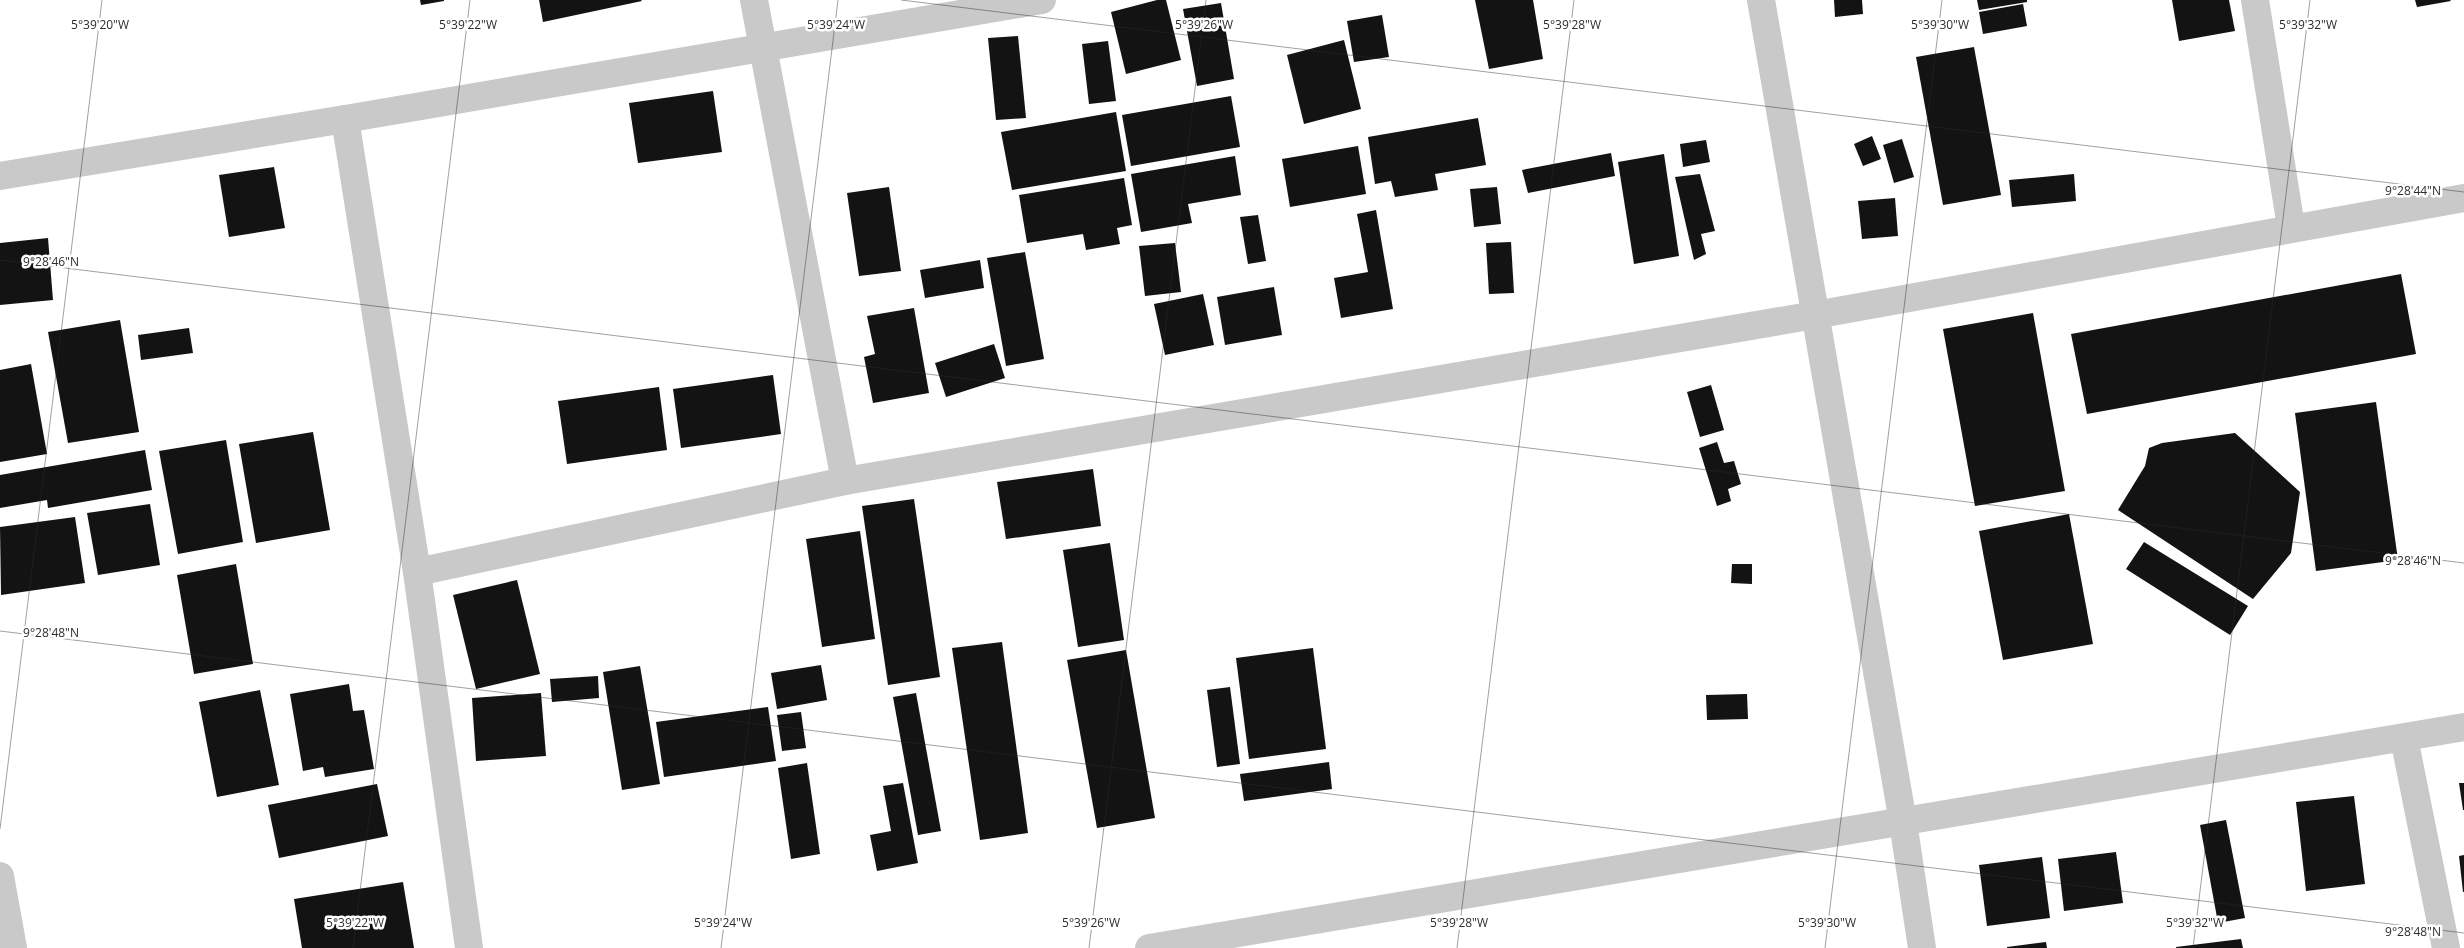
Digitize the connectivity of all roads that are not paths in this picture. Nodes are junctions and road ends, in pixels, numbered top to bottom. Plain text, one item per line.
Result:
1 (754, 0) edge
2 (1042, 0) edge
3 (1761, 0) edge
4 (2255, 0) edge
5 (762, 48) junction
6 (345, 119) junction
7 (0, 176) edge
8 (2464, 198) edge
9 (2291, 228) junction
10 (1815, 315) junction
11 (845, 481) junction
12 (417, 572) junction
13 (2464, 727) edge
14 (2404, 738) junction
15 (1903, 822) junction
16 (0, 876) edge
17 (13, 948) edge
18 (469, 948) edge
19 (1149, 948) edge
20 (1922, 948) edge
21 (2446, 948) edge

1 - 5 street
2 - 5 street
3 - 10 street
4 - 9 street
5 - 6 street
5 - 11 street
6 - 7 street
6 - 12 street
8 - 9 street
9 - 10 street
10 - 11 street
10 - 15 street
11 - 12 street
12 - 18 street
13 - 14 street
14 - 15 street
14 - 21 street
15 - 19 street
15 - 20 street
16 - 17 street

